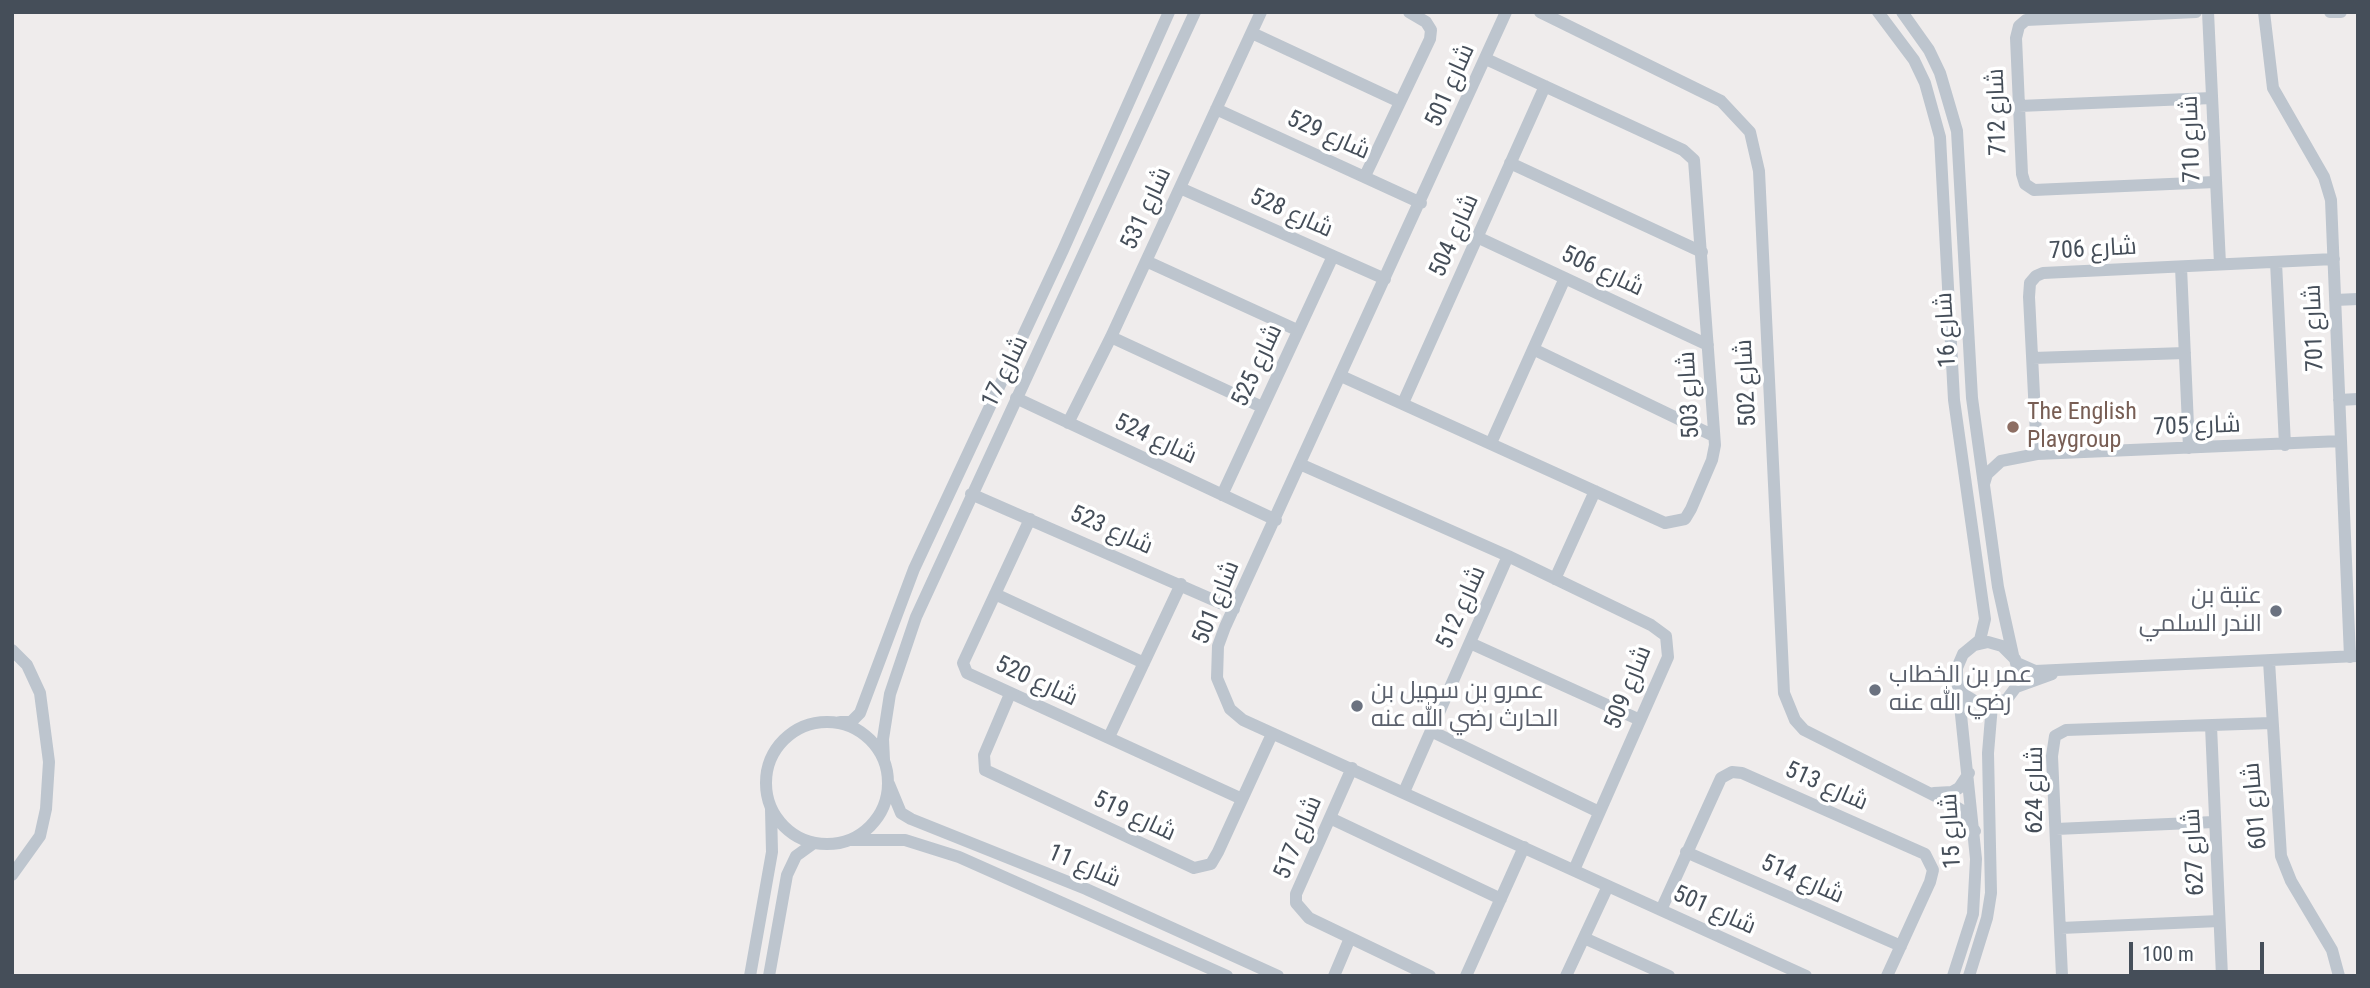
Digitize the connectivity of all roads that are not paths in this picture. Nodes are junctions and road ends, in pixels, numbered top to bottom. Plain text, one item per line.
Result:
1 (1169, 12) edge
2 (1195, 12) edge
3 (1261, 12) edge
4 (1409, 12) edge
5 (1506, 12) edge
6 (1540, 12) edge
7 (1878, 12) edge
8 (1902, 12) edge
9 (2196, 12) edge
10 (2208, 12) edge
11 (2264, 12) edge
12 (2330, 12) edge
13 (2341, 12) edge
14 (1252, 33) junction
15 (1486, 59) junction
16 (1545, 86) junction
17 (2211, 98) junction
18 (1400, 102) junction
19 (2019, 106) junction
20 (1216, 109) junction
21 (1510, 163) junction
22 (1943, 174) junction
23 (1365, 176) junction
24 (2215, 182) junction
25 (1180, 188) junction
26 (1421, 203) junction
27 (1477, 237) junction
28 (1063, 250) junction
29 (1964, 250) junction
30 (1702, 252) junction
31 (1333, 256) junction
32 (2333, 259) junction
33 (1146, 261) junction
34 (2276, 262) junction
35 (2220, 264) junction
36 (2181, 267) junction
37 (1565, 278) junction
38 (1385, 279) junction
39 (2358, 299) edge
40 (2335, 300) junction
41 (1053, 323) junction
42 (1949, 324) junction
43 (1297, 330) junction
44 (1111, 337) junction
45 (1708, 345) junction
46 (1533, 349) junction
47 (2185, 353) junction
48 (2033, 358) junction
49 (1341, 376) junction
50 (1016, 398) junction
51 (1972, 398) junction
52 (2358, 399) edge
53 (2339, 400) junction
54 (1403, 403) junction
55 (1262, 407) junction
56 (1068, 423) junction
57 (1976, 434) junction
58 (1714, 436) junction
59 (2341, 441) junction
60 (1491, 443) junction
61 (2285, 444) junction
62 (2189, 448) junction
63 (2037, 454) junction
64 (2013, 458) junction
65 (1302, 465) junction
66 (1983, 488) junction
67 (1595, 491) junction
68 (971, 494) junction
69 (1222, 495) junction
70 (1030, 519) junction
71 (1276, 520) junction
72 (1508, 556) junction
73 (1555, 579) junction
74 (1181, 584) junction
75 (2353, 593) edge
76 (995, 594) junction
77 (1234, 609) junction
78 (1470, 642) junction
79 (1975, 645) junction
80 (12, 650) edge
81 (2354, 657) edge
82 (2015, 659) junction
83 (2269, 661) junction
84 (1144, 663) junction
85 (2058, 671) junction
86 (1957, 682) junction
87 (2016, 687) junction
88 (1010, 694) junction
89 (1993, 705) junction
90 (1640, 720) junction
91 (840, 722) junction
92 (2271, 723) junction
93 (2211, 726) junction
94 (1431, 731) junction
95 (1272, 734) junction
96 (1109, 737) junction
97 (884, 760) junction
98 (1352, 768) junction
99 (1969, 773) junction
100 (889, 784) junction
101 (1404, 792) junction
102 (1930, 793) junction
103 (1242, 799) junction
104 (770, 805) junction
105 (1599, 812) junction
106 (1330, 818) junction
107 (2214, 822) junction
108 (2056, 829) junction
109 (1975, 831) junction
110 (850, 840) junction
111 (814, 843) junction
112 (1524, 847) junction
113 (1686, 852) junction
114 (1574, 870) junction
115 (12, 875) edge
116 (1608, 886) junction
117 (1501, 899) junction
118 (1661, 909) junction
119 (2219, 921) junction
120 (2060, 928) junction
121 (1350, 938) junction
122 (1584, 938) junction
123 (1901, 946) junction
124 (750, 976) edge
125 (769, 976) edge
126 (1227, 976) edge
127 (1278, 976) edge
128 (1334, 976) edge
129 (1430, 976) edge
130 (1466, 976) edge
131 (1566, 976) edge
132 (1669, 976) edge
133 (1806, 976) edge
134 (1887, 976) edge
135 (1953, 976) edge
136 (1969, 976) edge
137 (2062, 976) edge
138 (2222, 976) edge
139 (2339, 976) edge

1 - 28 street, شارع 17
2 - 41 street, شارع 17
3 - 14 street, شارع 531
4 - 18 street
5 - 15 street, شارع 501
6 - 102 street, شارع 502
7 - 22 street, شارع 16
8 - 29 street, شارع 16
9 - 19 street, شارع 712
10 - 17 street, شارع 710
11 - 32 street, شارع 701
12 - 13 street
14 - 18 street
14 - 20 street, شارع 531
15 - 16 street, شارع 503
15 - 26 street, شارع 501
16 - 21 street, شارع 504
16 - 30 street, شارع 503
17 - 19 street
17 - 24 street, شارع 710
18 - 23 street
19 - 24 street, شارع 712
20 - 23 street, شارع 529
20 - 25 street, شارع 531
21 - 27 street, شارع 504
21 - 30 street
22 - 29 street
22 - 42 street, شارع 16
23 - 26 street, شارع 529
24 - 35 street, شارع 710
25 - 31 street, شارع 528
25 - 33 street, شارع 531
26 - 38 street, شارع 501
27 - 37 street, شارع 506
27 - 54 street, شارع 504
28 - 41 street
28 - 91 street, شارع 17
29 - 51 street, شارع 16
30 - 45 street, شارع 503
31 - 38 street, شارع 528
31 - 43 street, شارع 525
32 - 34 street, شارع 706
32 - 40 street, شارع 701
33 - 43 street
33 - 44 street, شارع 531
34 - 35 street, شارع 706
34 - 61 street
35 - 36 street, شارع 706
36 - 47 street
36 - 48 street, شارع 706
37 - 45 street, شارع 506
37 - 46 street
38 - 49 street, شارع 501
39 - 40 street
40 - 53 street, شارع 701
41 - 50 street, شارع 17
42 - 51 street
42 - 79 street, شارع 16
43 - 55 street, شارع 525
44 - 55 street
44 - 56 street, شارع 531
45 - 58 street, شارع 503
46 - 58 street
46 - 60 street
47 - 48 street
47 - 62 street
48 - 63 street, شارع 706
49 - 54 street, شارع 503
49 - 65 street, شارع 501
50 - 56 street, شارع 524
50 - 68 street, شارع 17
51 - 57 street, شارع 16
52 - 53 street
53 - 59 street, شارع 701
54 - 60 street, شارع 503
55 - 69 street, شارع 525
56 - 69 street, شارع 524
57 - 64 street
57 - 66 street, شارع 16
58 - 67 street, شارع 503
59 - 61 street, شارع 705
59 - 75 street, شارع 701
60 - 67 street, شارع 503
61 - 62 street, شارع 705
62 - 63 street, شارع 705
63 - 64 street, شارع 705
64 - 66 street, شارع 705
65 - 71 street, شارع 501
65 - 72 street, شارع 509
66 - 82 street, شارع 16
67 - 73 street
68 - 70 street, شارع 523
68 - 97 street, شارع 17
69 - 71 street, شارع 524
70 - 74 street, شارع 523
70 - 76 street, شارع 520
71 - 77 street, شارع 501
72 - 73 street, شارع 509
72 - 78 street, شارع 512
73 - 90 street, شارع 509
74 - 77 street, شارع 523
74 - 84 street
75 - 81 street, شارع 701
76 - 84 street
76 - 88 street, شارع 520
77 - 95 street, شارع 501
78 - 90 street
78 - 94 street, شارع 512
79 - 82 street
79 - 86 street
80 - 115 street
81 - 83 street
82 - 85 street
82 - 87 street
83 - 85 street
83 - 92 street, شارع 601
84 - 96 street
85 - 87 street
86 - 89 street
86 - 99 street, شارع 15
87 - 89 street
88 - 96 street, شارع 520
88 - 103 street, شارع 519
89 - 136 street, شارع 15
90 - 105 street, شارع 509
91 - 97 street
91 - 104 street
92 - 93 street, شارع 624
92 - 139 street, شارع 601
93 - 107 street, شارع 627
93 - 108 street, شارع 624
94 - 101 street, شارع 512
94 - 105 street
95 - 98 street, شارع 501
95 - 103 street, شارع 519
96 - 103 street, شارع 520
97 - 100 street
98 - 101 street, شارع 501
98 - 106 street, شارع 517
99 - 102 street
99 - 109 street, شارع 15
100 - 110 street
100 - 127 street, شارع 11
101 - 112 street, شارع 501
102 - 109 street, شارع 502
104 - 111 street
104 - 124 street
105 - 114 street, شارع 509
106 - 117 street
106 - 121 street, شارع 517
107 - 108 street
107 - 119 street, شارع 627
108 - 120 street, شارع 624
109 - 135 street, شارع 15
110 - 111 street
110 - 126 street, شارع 11
111 - 125 street
112 - 114 street, شارع 501
112 - 117 street
113 - 118 street, شارع 513
113 - 123 street, شارع 514
113 - 123 street, شارع 513
114 - 116 street, شارع 501
116 - 118 street, شارع 501
116 - 122 street
117 - 130 street
118 - 133 street, شارع 501
119 - 120 street
119 - 138 street, شارع 627
120 - 137 street, شارع 624
121 - 128 street
121 - 129 street, شارع 517
122 - 131 street
122 - 132 street
123 - 134 street, شارع 513

